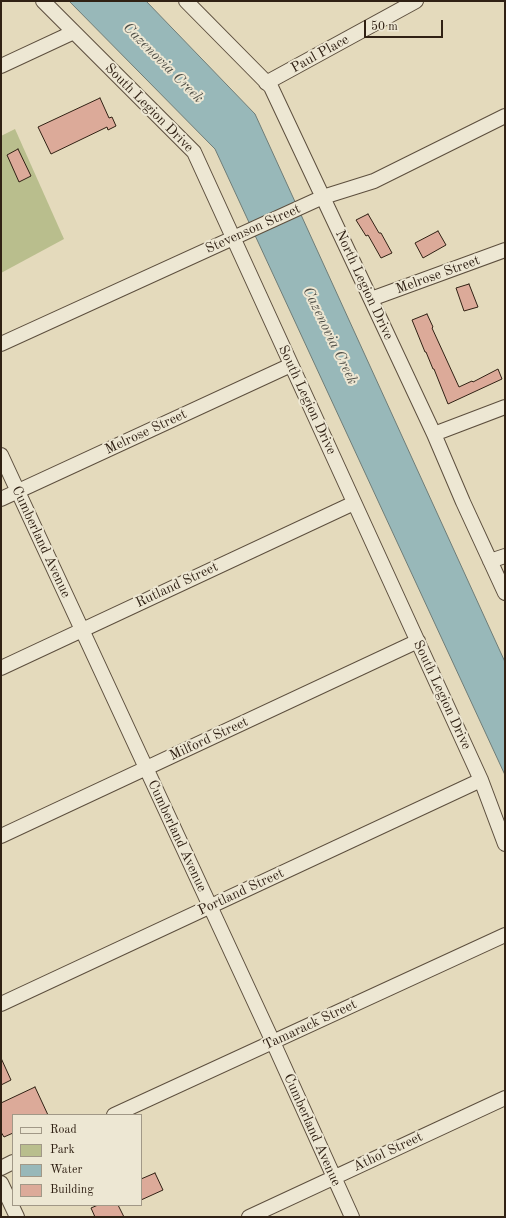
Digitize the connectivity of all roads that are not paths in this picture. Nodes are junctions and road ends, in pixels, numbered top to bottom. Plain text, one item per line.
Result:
1 (43, 1) edge
2 (186, 1) edge
3 (416, 1) edge
4 (74, 32) junction
5 (1, 66) edge
6 (266, 83) junction
7 (505, 116) edge
8 (318, 200) junction
9 (236, 236) junction
10 (505, 250) edge
11 (371, 299) junction
12 (1, 344) edge
13 (291, 365) junction
14 (505, 407) edge
15 (434, 434) junction
16 (1, 455) edge
17 (18, 491) junction
18 (1, 499) edge
19 (354, 503) junction
20 (505, 556) edge
21 (490, 561) junction
22 (505, 593) edge
23 (82, 630) junction
24 (418, 641) junction
25 (1, 668) edge
26 (146, 768) junction
27 (481, 780) junction
28 (1, 836) edge
29 (505, 844) edge
30 (210, 906) junction
31 (505, 935) edge
32 (1, 1004) edge
33 (272, 1042) junction
34 (505, 1098) edge
35 (116, 1114) edge
36 (12, 1162) edge
37 (1, 1168) edge
38 (334, 1178) junction
39 (1, 1183) edge
40 (14, 1216) edge
41 (249, 1217) edge
42 (352, 1217) edge

1 - 4 street, South Legion Drive
2 - 6 street, North Legion Drive
3 - 6 street, Paul Place
4 - 5 street
4 - 9 street, South Legion Drive
6 - 8 street, North Legion Drive
7 - 8 street, Stevenson Street
8 - 9 street, Stevenson Street
8 - 11 street, North Legion Drive
9 - 12 street, Stevenson Street
9 - 13 street, South Legion Drive
10 - 11 street, Melrose Street
11 - 15 street, North Legion Drive
13 - 17 street, Melrose Street
13 - 19 street, South Legion Drive
14 - 15 street
15 - 21 street, North Legion Drive
16 - 17 street, Cumberland Avenue
17 - 18 street, Melrose Street
17 - 23 street, Cumberland Avenue
19 - 23 street, Rutland Street
19 - 24 street, South Legion Drive
20 - 21 street
21 - 22 street, North Legion Drive
23 - 25 street, Rutland Street
23 - 26 street, Cumberland Avenue
24 - 26 street, Milford Street
24 - 27 street, South Legion Drive
26 - 28 street, Milford Street
26 - 30 street, Cumberland Avenue
27 - 29 street, South Legion Drive
27 - 30 street, Portland Street
30 - 32 street, Portland Street
30 - 33 street, Cumberland Avenue
31 - 33 street, Tamarack Street
33 - 35 street, Tamarack Street
33 - 38 street, Cumberland Avenue
34 - 38 street, Athol Street
36 - 37 street
38 - 41 street, Athol Street
38 - 42 street, Cumberland Avenue
39 - 40 street

